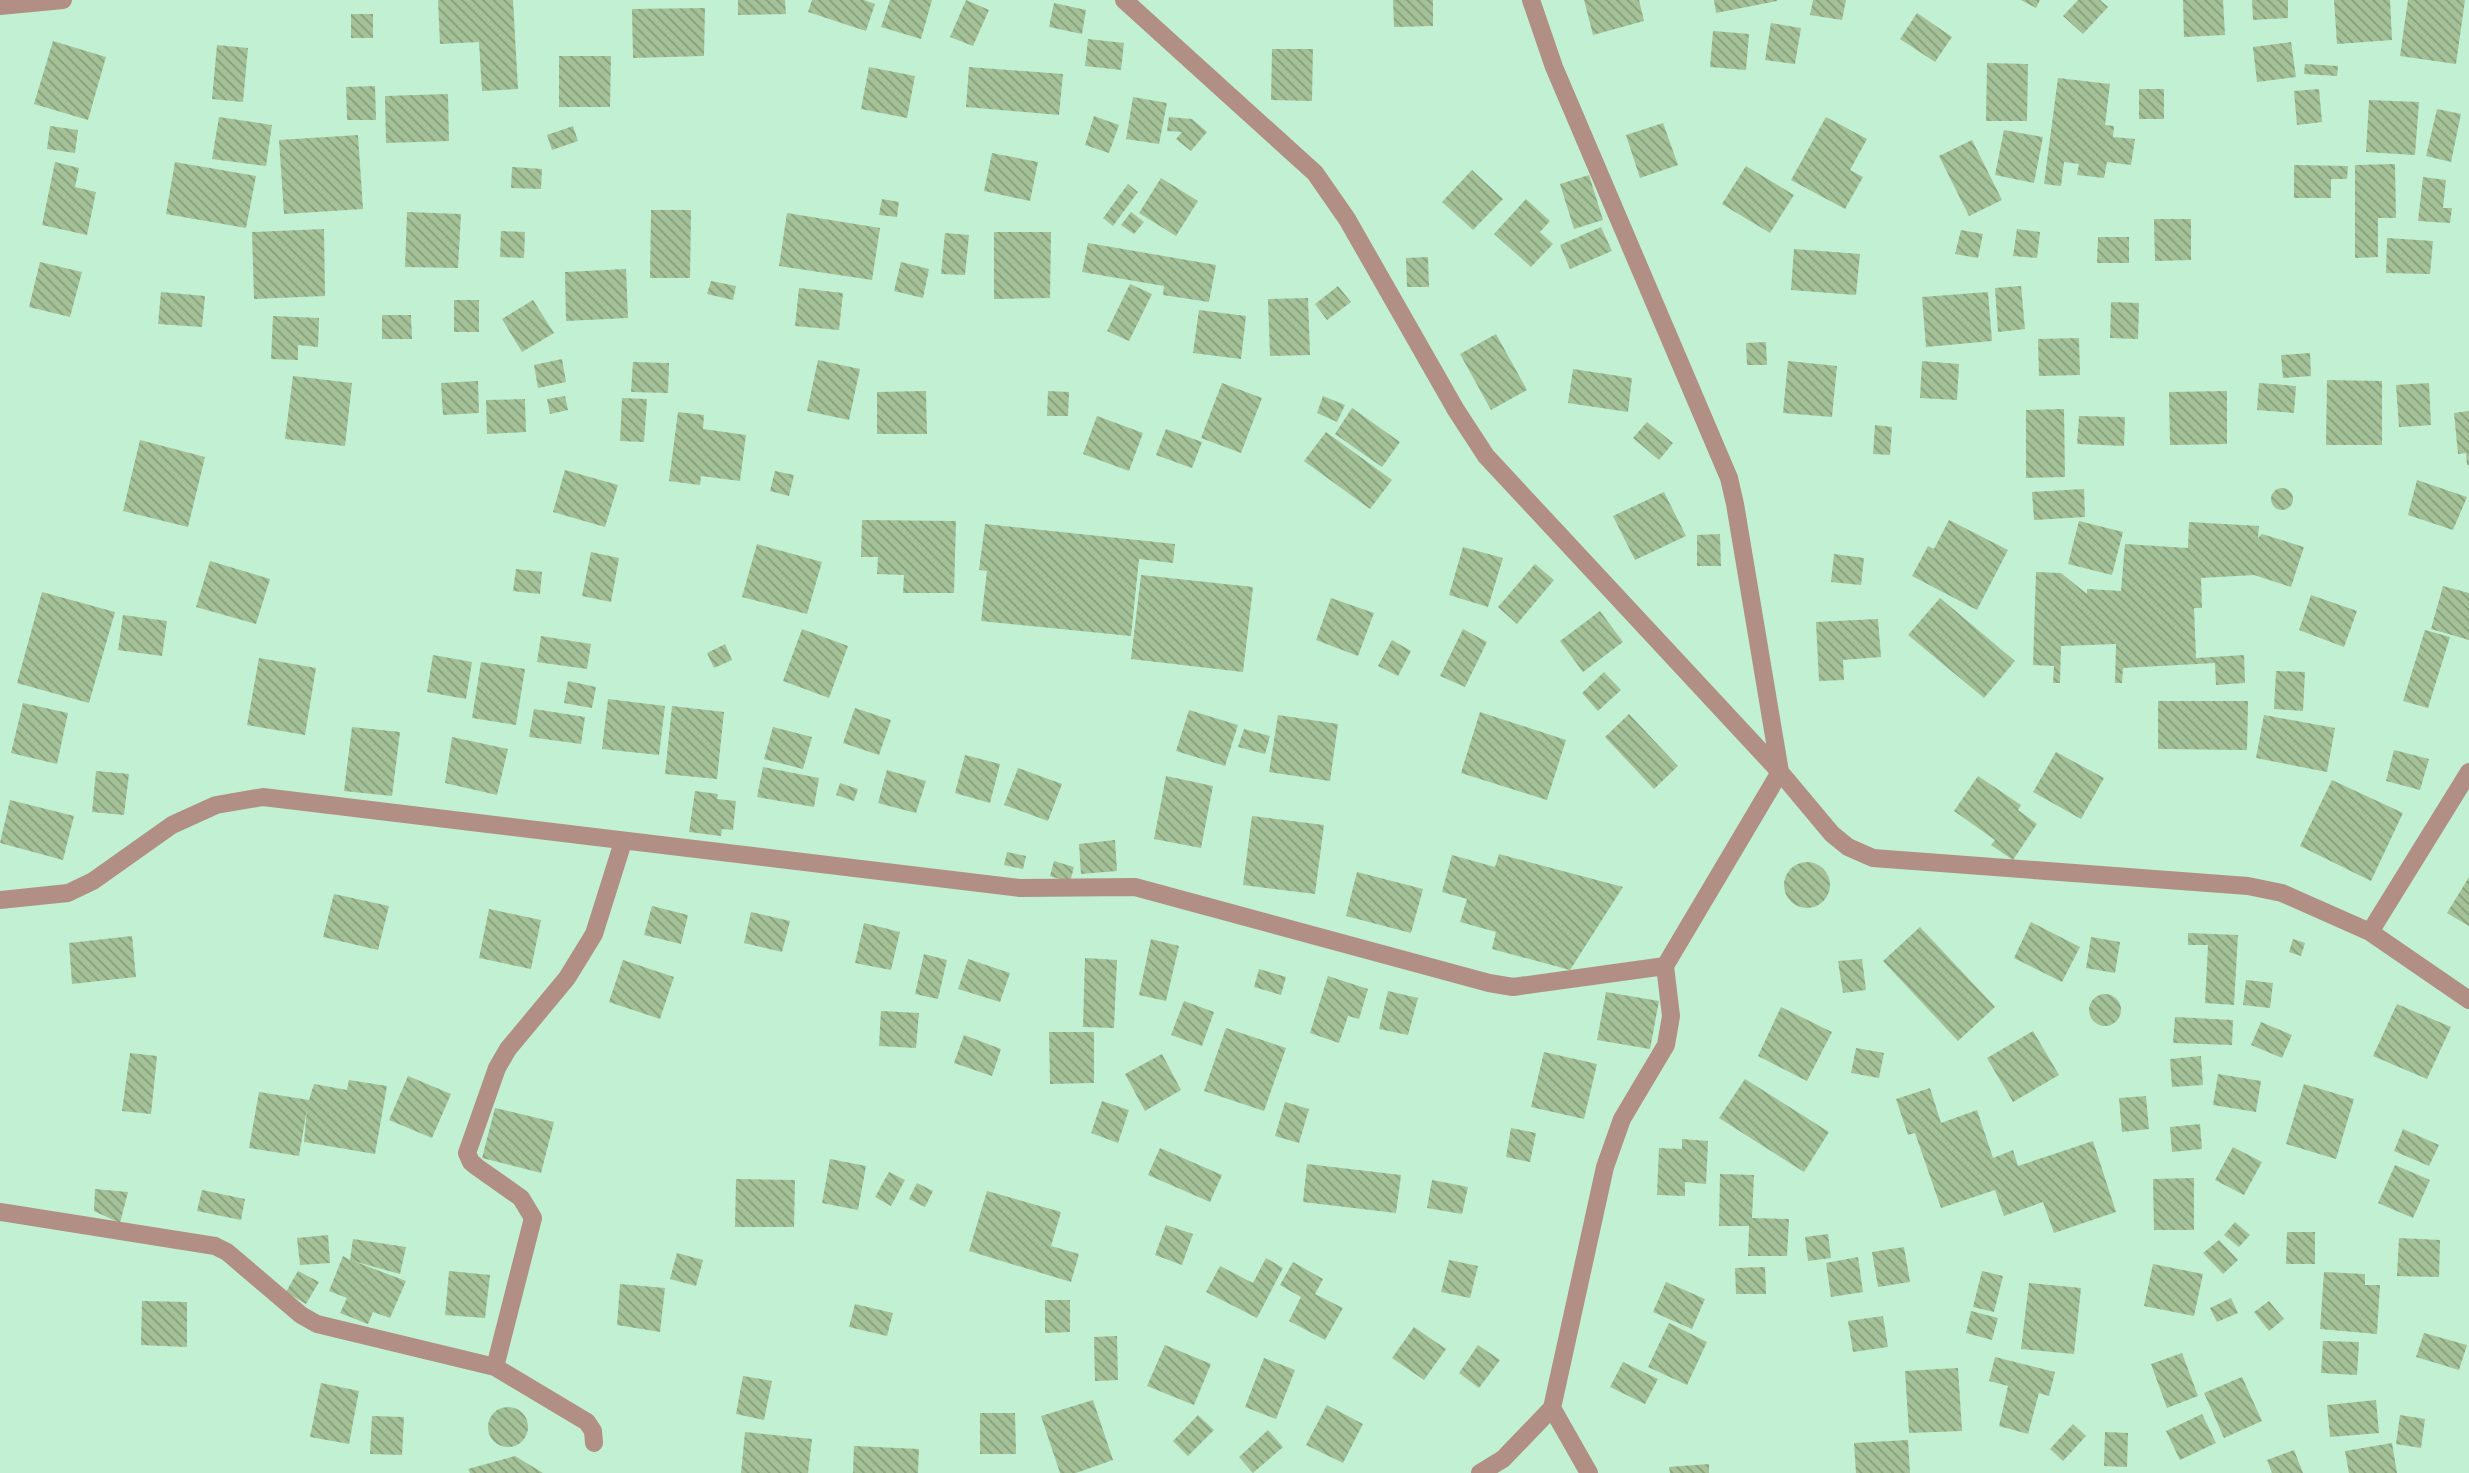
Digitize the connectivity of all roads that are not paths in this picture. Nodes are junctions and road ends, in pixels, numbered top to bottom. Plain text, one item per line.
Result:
1 (62, 0) edge
2 (1124, 0) edge
3 (1531, 0) edge
4 (0, 6) edge
5 (1780, 772) junction
6 (2469, 772) edge
7 (623, 842) junction
8 (0, 900) edge
9 (2370, 932) junction
10 (1665, 967) junction
11 (2469, 1000) edge
12 (0, 1212) edge
13 (495, 1367) junction
14 (1552, 1408) junction
15 (594, 1443) dead end
16 (1480, 1473) edge
17 (1589, 1473) edge

1 - 4 street
2 - 5 street
3 - 5 street
5 - 9 street
5 - 10 street
6 - 9 street
7 - 8 street
7 - 10 street
7 - 13 street
9 - 11 street
10 - 14 street
12 - 13 street
13 - 15 street
14 - 16 street
14 - 17 street

